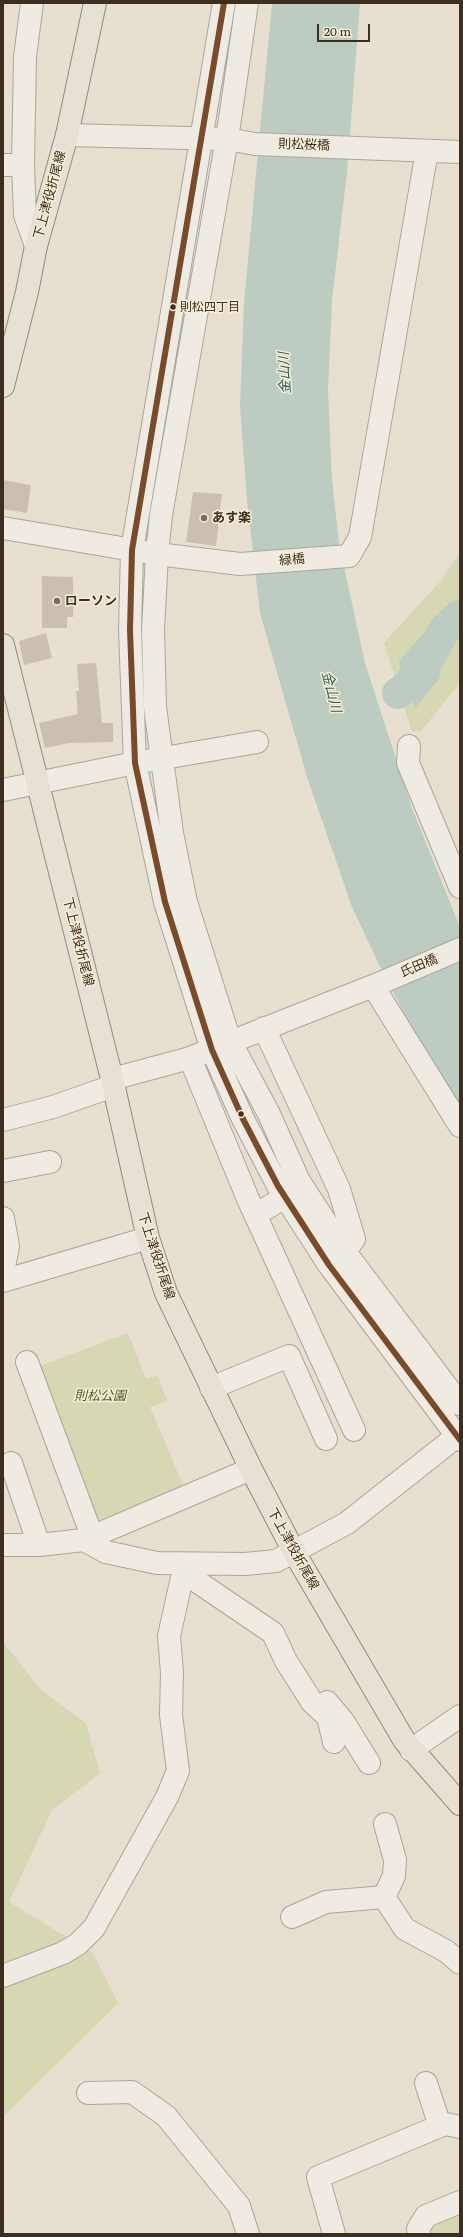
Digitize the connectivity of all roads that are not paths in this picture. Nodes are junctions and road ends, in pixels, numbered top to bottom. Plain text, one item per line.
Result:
1 (32, 3) edge
2 (95, 3) edge
3 (224, 3) edge
4 (247, 3) edge
5 (67, 135) junction
6 (201, 139) junction
7 (227, 139) junction
8 (427, 151) junction
9 (460, 152) edge
10 (13, 165) edge
11 (36, 246) junction
12 (3, 386) edge
13 (3, 528) edge
14 (132, 550) junction
15 (157, 554) junction
16 (3, 645) edge
17 (9, 693) edge
18 (257, 742) dead end
19 (409, 746) dead end
20 (161, 759) junction
21 (135, 763) junction
22 (39, 784) junction
23 (3, 790) edge
24 (460, 887) edge
25 (460, 949) edge
26 (376, 984) junction
27 (264, 1028) junction
28 (221, 1045) junction
29 (190, 1058) junction
30 (112, 1083) junction
31 (3, 1120) edge
32 (460, 1126) edge
33 (50, 1162) dead end
34 (3, 1171) edge
35 (285, 1197) junction
36 (255, 1216) junction
37 (3, 1218) edge
38 (148, 1238) junction
39 (345, 1252) junction
40 (3, 1273) edge
41 (3, 1281) edge
42 (27, 1362) dead end
43 (210, 1388) junction
44 (460, 1404) edge
45 (354, 1430) dead end
46 (459, 1436) edge
47 (326, 1439) dead end
48 (11, 1463) dead end
49 (251, 1469) junction
50 (88, 1538) junction
51 (3, 1544) edge
52 (39, 1545) junction
53 (294, 1552) junction
54 (184, 1568) junction
55 (273, 1633) junction
56 (460, 1716) edge
57 (334, 1742) dead end
58 (411, 1750) junction
59 (369, 1763) dead end
60 (460, 1804) edge
61 (385, 1824) dead end
62 (384, 1897) junction
63 (292, 1918) dead end
64 (460, 1963) edge
65 (3, 1976) edge
66 (426, 2084) dead end
67 (88, 2093) dead end
68 (450, 2126) edge
69 (460, 2202) edge
70 (248, 2234) edge
71 (334, 2234) edge
72 (419, 2234) edge

1 - 10 street
2 - 5 main road, 下上津役折尾線
3 - 6 street
4 - 7 street
5 - 6 street, 則松桜橋
5 - 11 main road, 下上津役折尾線
6 - 7 street, 則松桜橋
6 - 14 street
7 - 8 street, 則松桜橋
7 - 15 street
8 - 9 street, 則松桜橋
8 - 15 street, 緑橋
10 - 11 street
11 - 12 main road, 下上津役折尾線
13 - 14 street, 緑橋
14 - 15 street, 緑橋
14 - 21 street
15 - 20 street
16 - 17 main road, 下上津役折尾線
17 - 22 main road, 下上津役折尾線
18 - 20 street
19 - 24 street
20 - 21 street
20 - 28 street
21 - 22 street
21 - 28 street
22 - 23 street
22 - 30 main road, 下上津役折尾線
25 - 26 street, 氏田橋
26 - 27 street, 氏田橋
26 - 32 street
27 - 28 street, 氏田橋
27 - 39 street
28 - 29 street, 氏田橋
28 - 35 street
28 - 39 street
29 - 30 street, 氏田橋
29 - 36 street
30 - 31 street, 氏田橋
30 - 38 main road, 下上津役折尾線
33 - 34 street
35 - 36 street
35 - 46 street
36 - 45 street
37 - 40 street
38 - 41 street
38 - 43 main road, 下上津役折尾線
39 - 44 street
42 - 50 street
43 - 47 street
43 - 49 main road, 下上津役折尾線
46 - 53 street
48 - 52 street
49 - 50 street
49 - 53 main road, 下上津役折尾線
50 - 52 street
50 - 54 street
51 - 52 street
53 - 54 street
53 - 58 main road, 下上津役折尾線
54 - 55 street
54 - 65 street
55 - 57 street
55 - 59 street
56 - 58 street
58 - 60 main road, 下上津役折尾線
61 - 62 street
62 - 63 street
62 - 64 street
66 - 68 street
67 - 70 street
68 - 71 street
69 - 72 street

